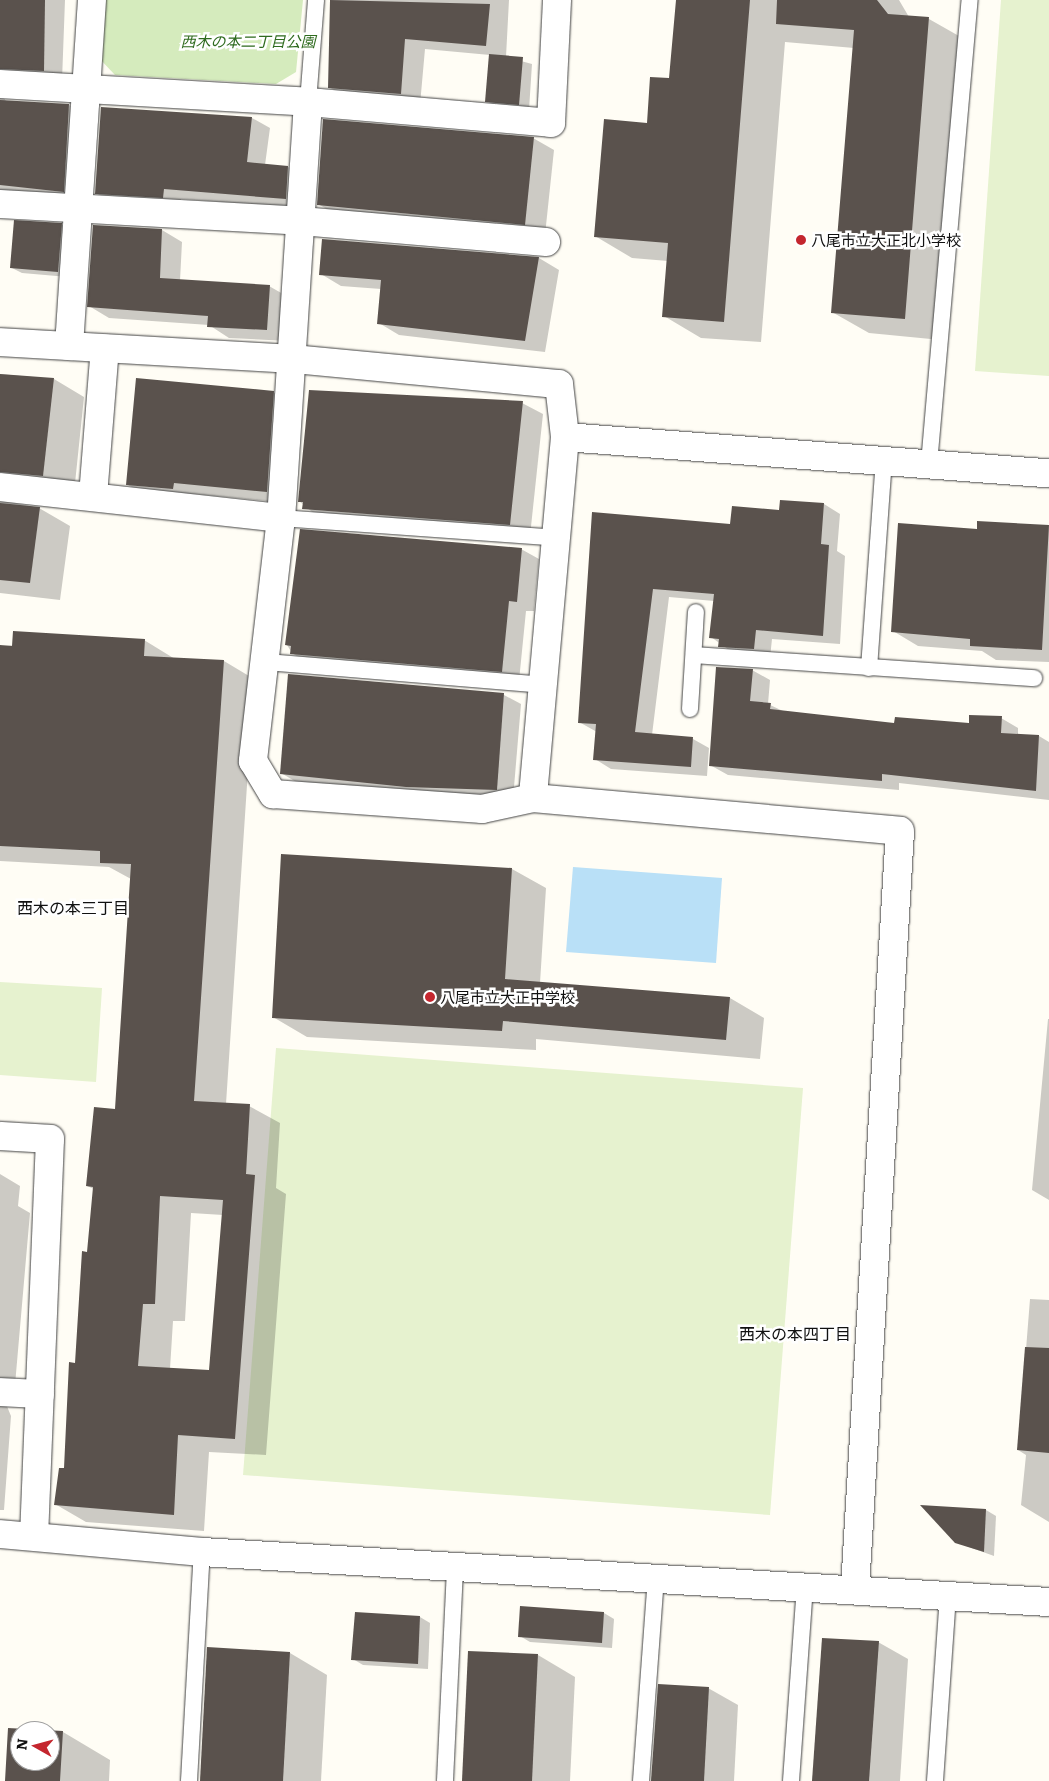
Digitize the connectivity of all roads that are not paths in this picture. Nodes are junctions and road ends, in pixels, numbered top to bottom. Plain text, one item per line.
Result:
1 (92, 0) edge
2 (316, 0) edge
3 (557, 0) edge
4 (970, 0) edge
5 (0, 84) edge
6 (85, 88) junction
7 (308, 102) junction
8 (0, 204) edge
9 (78, 209) junction
10 (301, 221) junction
11 (546, 242) dead end
12 (0, 342) edge
13 (69, 346) junction
14 (105, 348) junction
15 (294, 359) junction
16 (565, 437) junction
17 (884, 461) junction
18 (929, 464) junction
19 (1049, 473) edge
20 (0, 487) edge
21 (94, 496) junction
22 (281, 518) junction
23 (557, 538) junction
24 (696, 612) dead end
25 (694, 655) junction
26 (265, 662) junction
27 (869, 668) junction
28 (1034, 678) dead end
29 (543, 685) junction
30 (690, 709) dead end
31 (533, 798) junction
32 (0, 1136) edge
33 (0, 1392) edge
34 (40, 1394) junction
35 (0, 1534) edge
36 (34, 1536) junction
37 (202, 1552) junction
38 (455, 1568) junction
39 (656, 1578) junction
40 (804, 1585) junction
41 (855, 1588) junction
42 (948, 1595) junction
43 (1049, 1602) edge
44 (189, 1781) edge
45 (445, 1781) edge
46 (641, 1781) edge
47 (791, 1781) edge
48 (935, 1781) edge

1 - 6 street
2 - 7 lane
3 - 7 street
4 - 18 lane
5 - 6 street
6 - 7 street
6 - 9 street
7 - 10 street
8 - 9 street
9 - 10 street
9 - 13 street
10 - 11 street
10 - 15 street
12 - 13 street
13 - 14 street
14 - 15 street
14 - 21 street
15 - 16 street
15 - 22 street
16 - 17 street
16 - 23 street
17 - 18 street
17 - 27 lane
18 - 19 street
20 - 21 street
21 - 22 street
22 - 23 lane
22 - 26 street
23 - 29 street
24 - 25 lane
25 - 27 lane
25 - 30 lane
26 - 29 lane
26 - 31 street
27 - 28 lane
29 - 31 street
31 - 41 street
32 - 34 street
33 - 34 street
34 - 36 street
35 - 36 street
36 - 37 street
37 - 38 street
37 - 44 lane
38 - 39 street
38 - 45 lane
39 - 40 street
39 - 46 lane
40 - 41 street
40 - 47 lane
41 - 42 street
42 - 43 street
42 - 48 lane

